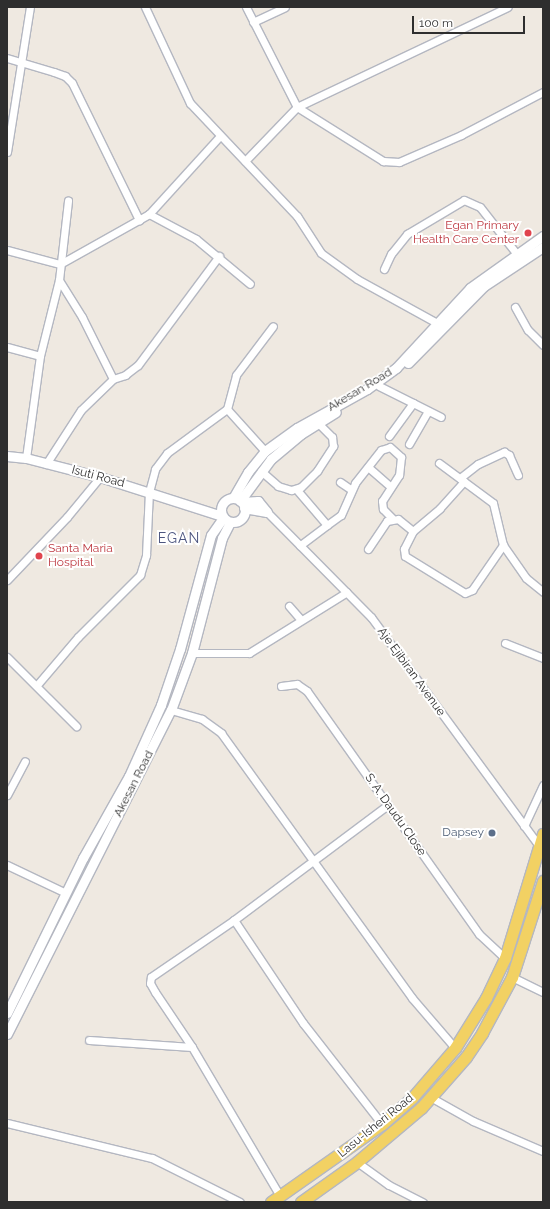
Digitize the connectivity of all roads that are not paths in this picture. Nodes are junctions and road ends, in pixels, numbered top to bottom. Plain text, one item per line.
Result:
1 (30, 7) edge
2 (145, 7) edge
3 (246, 7) edge
4 (285, 7) edge
5 (508, 7) edge
6 (252, 22) junction
7 (7, 58) edge
8 (21, 64) junction
9 (543, 92) edge
10 (297, 107) junction
11 (220, 136) junction
12 (7, 152) edge
13 (245, 161) junction
14 (68, 201) dead end
15 (149, 214) junction
16 (138, 220) junction
17 (543, 236) edge
18 (7, 250) edge
19 (541, 251) edge
20 (516, 253) junction
21 (219, 256) junction
22 (60, 264) junction
23 (384, 269) dead end
24 (59, 280) junction
25 (482, 283) junction
26 (250, 284) dead end
27 (515, 307) dead end
28 (437, 323) junction
29 (273, 326) dead end
30 (543, 345) edge
31 (7, 347) edge
32 (40, 356) junction
33 (113, 379) junction
34 (379, 386) junction
35 (413, 403) junction
36 (227, 409) junction
37 (428, 411) junction
38 (441, 417) dead end
39 (318, 423) junction
40 (389, 436) dead end
41 (409, 444) dead end
42 (265, 451) junction
43 (7, 456) edge
44 (26, 458) junction
45 (46, 464) junction
46 (439, 464) dead end
47 (368, 467) junction
48 (261, 471) junction
49 (518, 475) dead end
50 (100, 476) junction
51 (462, 479) junction
52 (340, 482) dead end
53 (241, 484) junction
54 (390, 486) junction
55 (250, 487) junction
56 (297, 490) junction
57 (352, 490) junction
58 (149, 492) junction
59 (240, 502) junction
60 (187, 504) junction
61 (222, 506) junction
62 (268, 512) joint
63 (225, 518) junction
64 (392, 518) junction
65 (327, 525) junction
66 (413, 531) junction
67 (211, 535) junction
68 (222, 538) junction
69 (300, 545) junction
70 (503, 545) junction
71 (368, 549) dead end
72 (7, 580) edge
73 (347, 592) junction
74 (543, 592) edge
75 (289, 606) dead end
76 (301, 620) junction
77 (505, 643) dead end
78 (192, 653) junction
79 (7, 657) edge
80 (543, 658) edge
81 (37, 685) junction
82 (281, 686) dead end
83 (171, 710) junction
84 (76, 726) dead end
85 (25, 761) dead end
86 (543, 785) edge
87 (7, 795) edge
88 (388, 805) junction
89 (524, 826) junction
90 (543, 834) edge
91 (539, 846) junction
92 (313, 860) junction
93 (7, 864) edge
94 (543, 881) edge
95 (66, 893) junction
96 (234, 920) junction
97 (505, 958) junction
98 (512, 976) junction
99 (543, 992) edge
100 (7, 1013) edge
101 (7, 1034) edge
102 (89, 1040) dead end
103 (192, 1047) junction
104 (455, 1048) junction
105 (432, 1098) junction
106 (7, 1123) edge
107 (382, 1124) junction
108 (543, 1151) edge
109 (357, 1162) junction
110 (276, 1199) edge
111 (240, 1202) edge
112 (301, 1202) edge
113 (423, 1202) edge

1 - 8 street
2 - 11 street
3 - 6 street
4 - 6 street
5 - 10 street
6 - 10 street
7 - 8 street
8 - 12 street
8 - 16 street
9 - 10 street
10 - 13 street
11 - 13 street
11 - 15 street
13 - 28 street
14 - 22 street
15 - 16 street
15 - 21 street
16 - 22 street
17 - 20 street, Akesan Road
18 - 22 street
19 - 25 street, Akesan Road
20 - 23 street
20 - 25 street, Akesan Road
21 - 26 street
21 - 33 street
22 - 24 street
24 - 32 street
24 - 33 street
25 - 28 street, Akesan Road
25 - 34 street, Akesan Road
27 - 30 street
28 - 42 street, Akesan Road
29 - 36 street
31 - 32 street
32 - 44 street
33 - 45 street
34 - 35 street
34 - 39 street, Akesan Road
35 - 37 street
35 - 40 street
36 - 42 street
36 - 58 street
37 - 38 street
37 - 41 street
39 - 48 street, Akesan Road
39 - 56 street
42 - 53 street, Akesan Road
43 - 44 street, Isuti Road
44 - 45 street, Isuti Road
45 - 50 street, Isuti Road
46 - 51 street
47 - 54 street
47 - 54 street
47 - 57 street
48 - 55 street, Akesan Road
48 - 56 street
49 - 51 street
50 - 58 street, Isuti Road
50 - 72 street
51 - 66 street
51 - 70 street
52 - 57 street
53 - 55 street
53 - 59 street, Akesan Road
54 - 64 street
55 - 59 street, Akesan Road
56 - 65 street
57 - 65 street
58 - 60 street, Isuti Road
58 - 81 street
59 - 61 street
59 - 62 street
59 - 63 street
60 - 61 street
60 - 63 street
61 - 63 street
62 - 69 street, Aje Ejibiran Avenue
63 - 67 street, Akesan Road
63 - 68 street, Akesan Road
64 - 66 street
64 - 71 street
65 - 69 street
66 - 70 street
67 - 68 street
67 - 95 street, Akesan Road
68 - 78 street, Akesan Road
69 - 73 street, Aje Ejibiran Avenue
70 - 74 street
73 - 76 street
73 - 89 street, Aje Ejibiran Avenue
75 - 76 street
76 - 78 street
77 - 80 street
78 - 83 street, Akesan Road
79 - 81 street
81 - 84 street
82 - 88 street, S. A. Daudu Close
83 - 92 street
83 - 101 street, Akesan Road
85 - 87 street
86 - 89 street
88 - 92 street
88 - 97 street, S. A. Daudu Close
89 - 91 street, Aje Ejibiran Avenue
90 - 91 main road, Lasu-Isheri Road
91 - 97 main road, Lasu-Isheri Road
92 - 96 street
92 - 104 street
93 - 95 street
94 - 98 main road, Lasu-Isheri Road
95 - 100 street, Akesan Road
96 - 103 street
96 - 107 street
97 - 104 main road, Lasu-Isheri Road
98 - 99 street
98 - 105 main road, Lasu-Isheri Road
102 - 103 street
103 - 110 street
104 - 107 main road, Lasu-Isheri Road
105 - 108 street
105 - 109 main road, Lasu-Isheri Road
106 - 111 street
107 - 110 main road, Lasu-Isheri Road
109 - 112 main road, Lasu-Isheri Road
109 - 113 street

